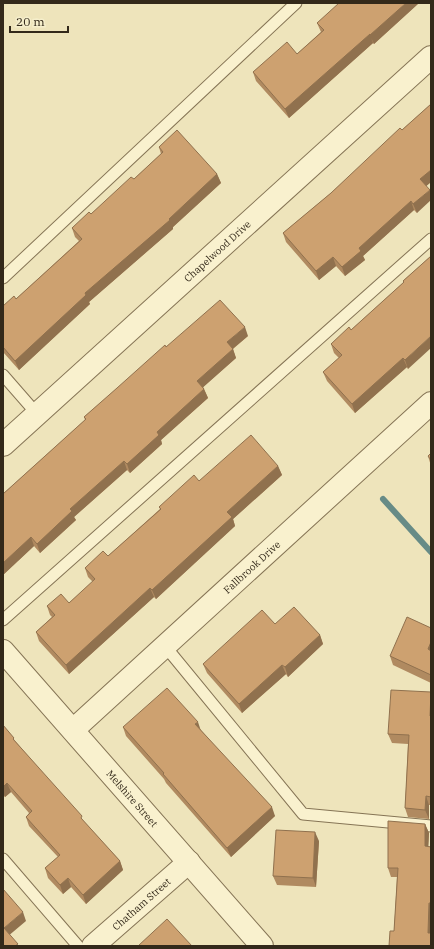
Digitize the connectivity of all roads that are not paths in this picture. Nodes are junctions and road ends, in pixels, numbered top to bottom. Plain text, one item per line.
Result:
1 (296, 3) edge
2 (431, 57) edge
3 (431, 239) edge
4 (3, 278) edge
5 (3, 375) edge
6 (431, 403) edge
7 (37, 414) junction
8 (3, 445) edge
9 (3, 620) edge
10 (165, 646) junction
11 (3, 651) edge
12 (73, 730) junction
13 (431, 826) edge
14 (3, 859) edge
15 (189, 862) junction
16 (78, 946) edge
17 (93, 946) edge
18 (262, 946) edge

1 - 4 lane
2 - 7 street, Chapelwood Drive
3 - 9 lane
5 - 7 lane
6 - 10 street, Fallbrook Drive
7 - 8 street, Chapelwood Drive
10 - 12 street, Fallbrook Drive
10 - 13 lane
11 - 12 street, Melshire Street
12 - 15 street, Melshire Street
14 - 16 lane
15 - 17 street, Chatham Street
15 - 18 street, Melshire Street

